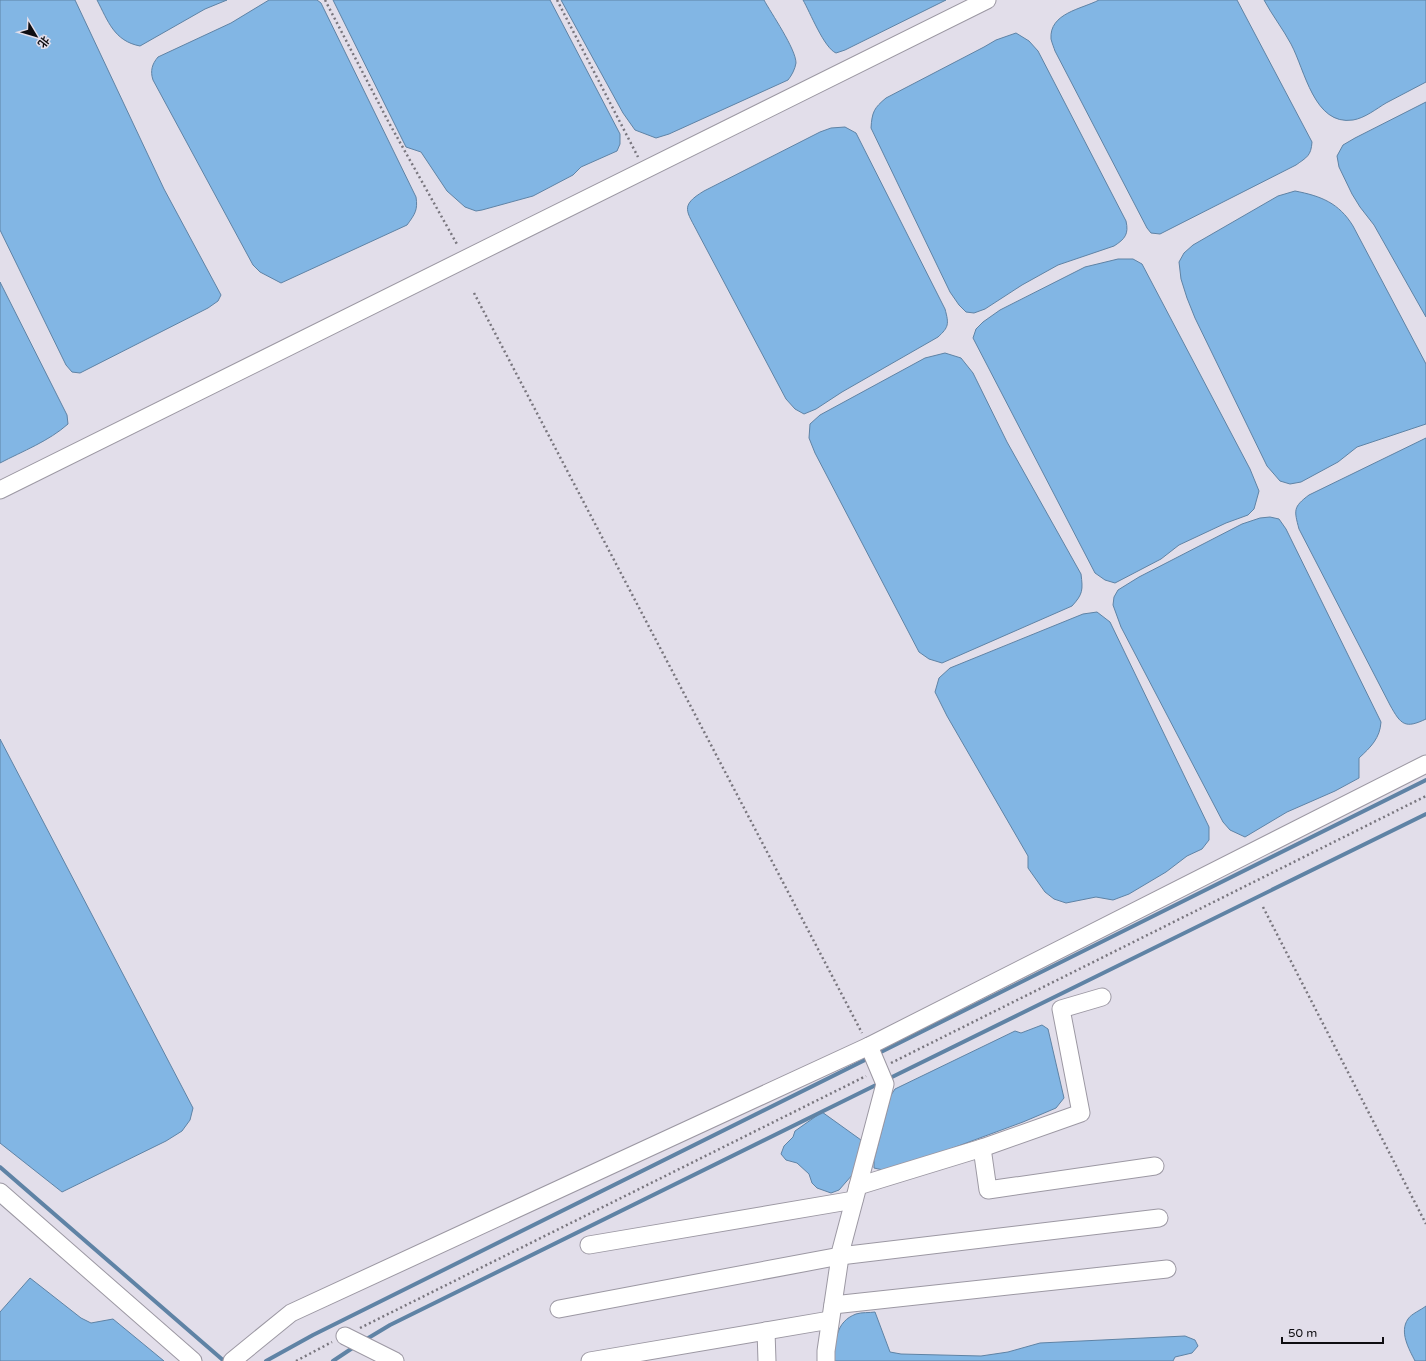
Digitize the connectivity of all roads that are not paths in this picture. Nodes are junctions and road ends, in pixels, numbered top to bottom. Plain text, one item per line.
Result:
1 (987, 0) edge
2 (0, 490) edge
3 (1426, 764) edge
4 (1102, 997) dead end
5 (877, 1064) junction
6 (982, 1148) junction
7 (1155, 1166) dead end
8 (0, 1192) edge
9 (856, 1193) junction
10 (1160, 1218) dead end
11 (589, 1246) dead end
12 (840, 1256) junction
13 (1167, 1269) dead end
14 (559, 1309) dead end
15 (832, 1312) junction
16 (766, 1331) junction
17 (355, 1341) road end
18 (666, 1355) edge
19 (193, 1361) edge
20 (232, 1361) edge
21 (395, 1361) edge
22 (590, 1361) edge
23 (767, 1361) edge
24 (826, 1361) edge

1 - 2 street
3 - 5 street
4 - 6 street
5 - 9 street
5 - 20 street
6 - 7 street
6 - 9 street
8 - 19 street
9 - 11 street
9 - 12 street
10 - 12 street
12 - 14 street
12 - 15 street
13 - 15 street
15 - 16 street
15 - 24 street
16 - 18 street
16 - 23 street
17 - 21 street
18 - 22 street

